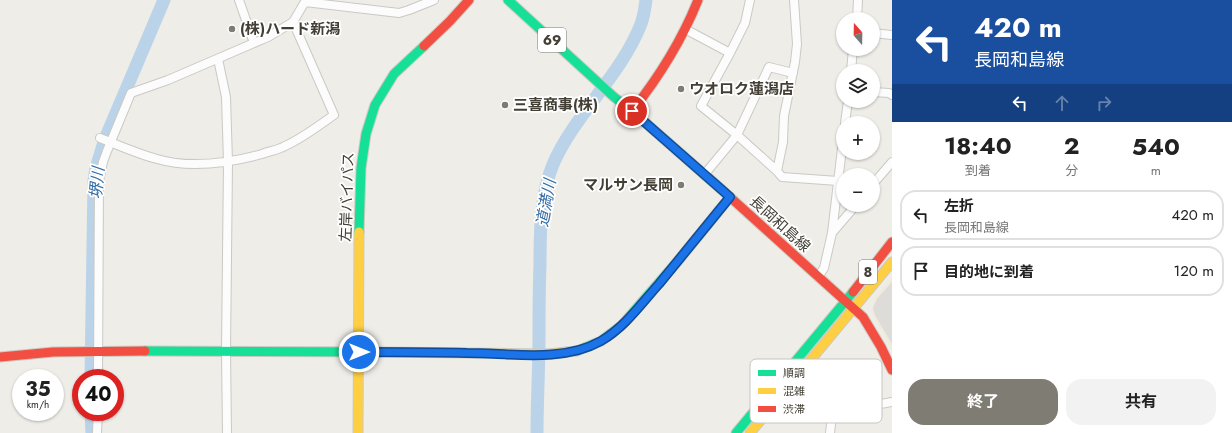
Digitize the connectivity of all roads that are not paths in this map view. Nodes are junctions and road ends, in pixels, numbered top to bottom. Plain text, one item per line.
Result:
1 (239, 0) edge
2 (434, 0) edge
3 (469, 0) edge
4 (508, 0) edge
5 (698, 0) edge
6 (750, 0) edge
7 (794, 0) edge
8 (858, 0) edge
9 (306, 1) edge
10 (857, 12) edge
11 (293, 22) junction
12 (685, 29) junction
13 (880, 34) edge
14 (892, 35) edge
15 (254, 43) junction
16 (730, 53) junction
17 (218, 59) junction
18 (793, 73) junction
19 (880, 92) edge
20 (891, 92) edge
21 (632, 111) junction
22 (737, 135) junction
23 (100, 138) dead end
24 (111, 142) junction
25 (228, 162) junction
26 (892, 162) edge
27 (777, 171) junction
28 (704, 175) junction
29 (880, 176) edge
30 (836, 181) edge
31 (730, 197) junction
32 (836, 198) edge
33 (850, 212) edge
34 (832, 233) junction
35 (892, 242) edge
36 (892, 262) edge
37 (818, 278) junction
38 (845, 302) junction
39 (854, 309) junction
40 (226, 351) junction
41 (359, 352) junction
42 (98, 353) junction
43 (0, 357) edge
44 (798, 359) edge
45 (812, 359) edge
46 (98, 369) edge
47 (892, 370) edge
48 (892, 402) edge
49 (882, 404) edge
50 (750, 416) edge
51 (98, 421) edge
52 (758, 423) edge
53 (831, 423) edge
54 (97, 433) edge
55 (227, 433) edge
56 (358, 433) edge
57 (736, 433) edge
58 (750, 433) edge
59 (830, 433) edge

1 - 15 street
2 - 9 street
3 - 41 main road, 左岸バイパス
4 - 21 main road, 長岡和島線 / 69
5 - 12 main road
6 - 16 street
7 - 18 street
8 - 10 street
9 - 11 street
11 - 15 street
11 - 25 street
12 - 16 street
12 - 21 main road
13 - 14 street
15 - 17 street
16 - 22 street
17 - 24 street
17 - 25 street
18 - 22 street
18 - 27 street
19 - 20 street
21 - 28 main road, 長岡和島線 / 69
22 - 27 street
22 - 28 street
23 - 24 street
24 - 25 street
24 - 42 street
25 - 40 street
26 - 29 street
27 - 30 street
28 - 31 main road, 長岡和島線 / 69
31 - 37 main road, 長岡和島線 / 69
31 - 41 main road
32 - 34 street
33 - 34 street
34 - 37 street
35 - 38 main road, 8
36 - 39 main road, 8
37 - 38 main road, 長岡和島線 / 69
38 - 39 main road, 長岡和島線 / 69
38 - 44 main road, 8
39 - 45 main road, 8
39 - 47 main road, 長岡和島線 / 69
40 - 41 main road
40 - 42 main road
40 - 55 street
41 - 56 main road, 左岸バイパス
42 - 43 main road
42 - 46 street
48 - 49 street
50 - 57 main road, 8
51 - 54 street
52 - 58 main road, 8
53 - 59 street

